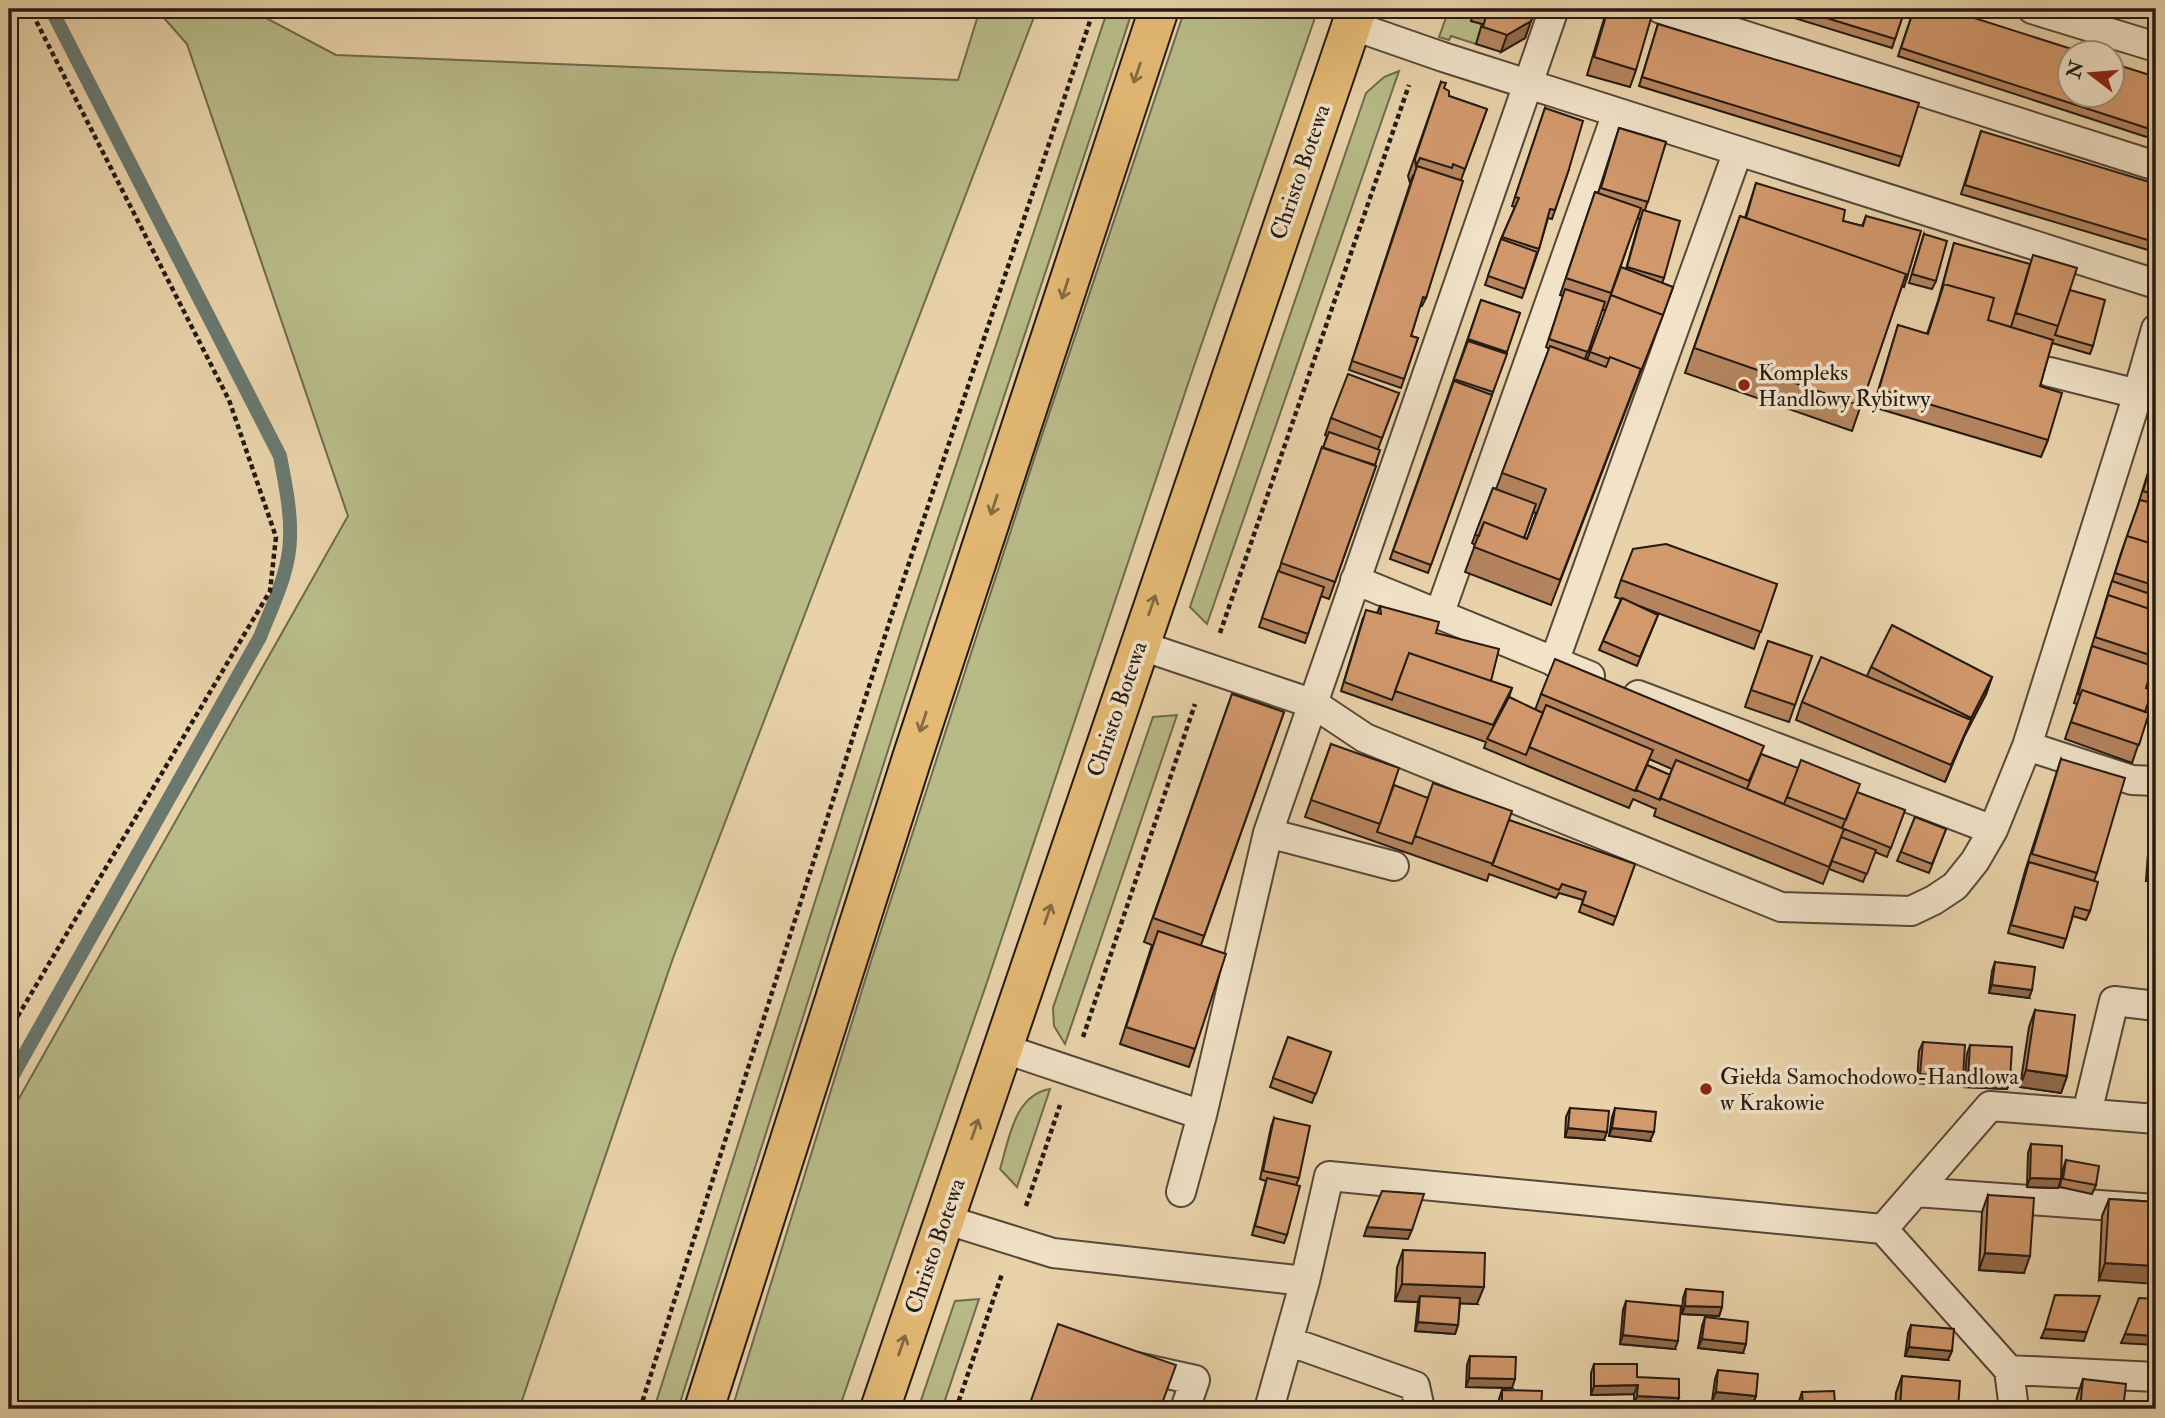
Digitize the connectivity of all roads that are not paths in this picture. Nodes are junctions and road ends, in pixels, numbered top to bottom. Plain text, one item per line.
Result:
1 (1159, 9) edge
2 (1554, 9) edge
3 (1661, 9) edge
4 (2032, 9) edge
5 (1354, 17) edge
6 (2156, 47) edge
7 (1527, 83) junction
8 (1617, 113) junction
9 (1738, 151) junction
10 (2156, 166) edge
11 (2156, 284) edge
12 (2156, 329) edge
13 (2050, 372) edge
14 (2142, 409) edge
15 (1355, 580) junction
16 (1439, 615) junction
17 (1139, 645) junction
18 (1554, 662) junction
19 (1314, 704) junction
20 (2027, 746) junction
21 (2156, 781) edge
22 (1993, 830) junction
23 (1268, 833) junction
24 (1394, 866) dead end
25 (2156, 1006) edge
26 (1002, 1048) junction
27 (2087, 1113) junction
28 (1202, 1115) junction
29 (2156, 1119) edge
30 (1181, 1192) dead end
31 (1915, 1192) junction
32 (2156, 1209) edge
33 (944, 1219) junction
34 (1883, 1229) junction
35 (1306, 1281) junction
36 (1288, 1341) junction
37 (1115, 1362) edge
38 (2009, 1370) junction
39 (2156, 1377) edge
40 (704, 1409) edge
41 (880, 1409) edge
42 (1185, 1409) edge
43 (1269, 1409) edge
44 (1420, 1409) edge
45 (2014, 1409) edge

1 -> 40 main road
2 - 7 lane
3 - 10 lane
4 - 6 lane
5 - 7 lane
17 -> 5 main road, Christo Botewa
7 - 8 lane
7 - 15 lane
8 - 9 lane
8 - 16 lane
9 - 11 lane
9 - 18 lane
12 - 14 lane
13 - 14 lane
14 - 20 lane
15 - 16 lane
15 - 19 lane
16 - 18 lane
17 - 19 lane
26 -> 17 main road, Christo Botewa
18 - 22 lane
19 - 22 lane
19 - 23 lane
20 - 21 lane
20 - 22 lane
23 - 24 lane
23 - 28 lane
25 - 27 lane
26 - 28 lane
33 -> 26 main road, Christo Botewa
27 - 29 lane
27 - 31 lane
28 - 30 lane
31 - 32 lane
31 - 34 lane
33 - 35 lane
41 -> 33 main road, Christo Botewa
34 - 35 lane
34 - 38 lane
35 - 36 lane
36 - 43 lane
36 - 44 lane
37 - 42 lane
38 - 39 lane
38 - 45 lane

